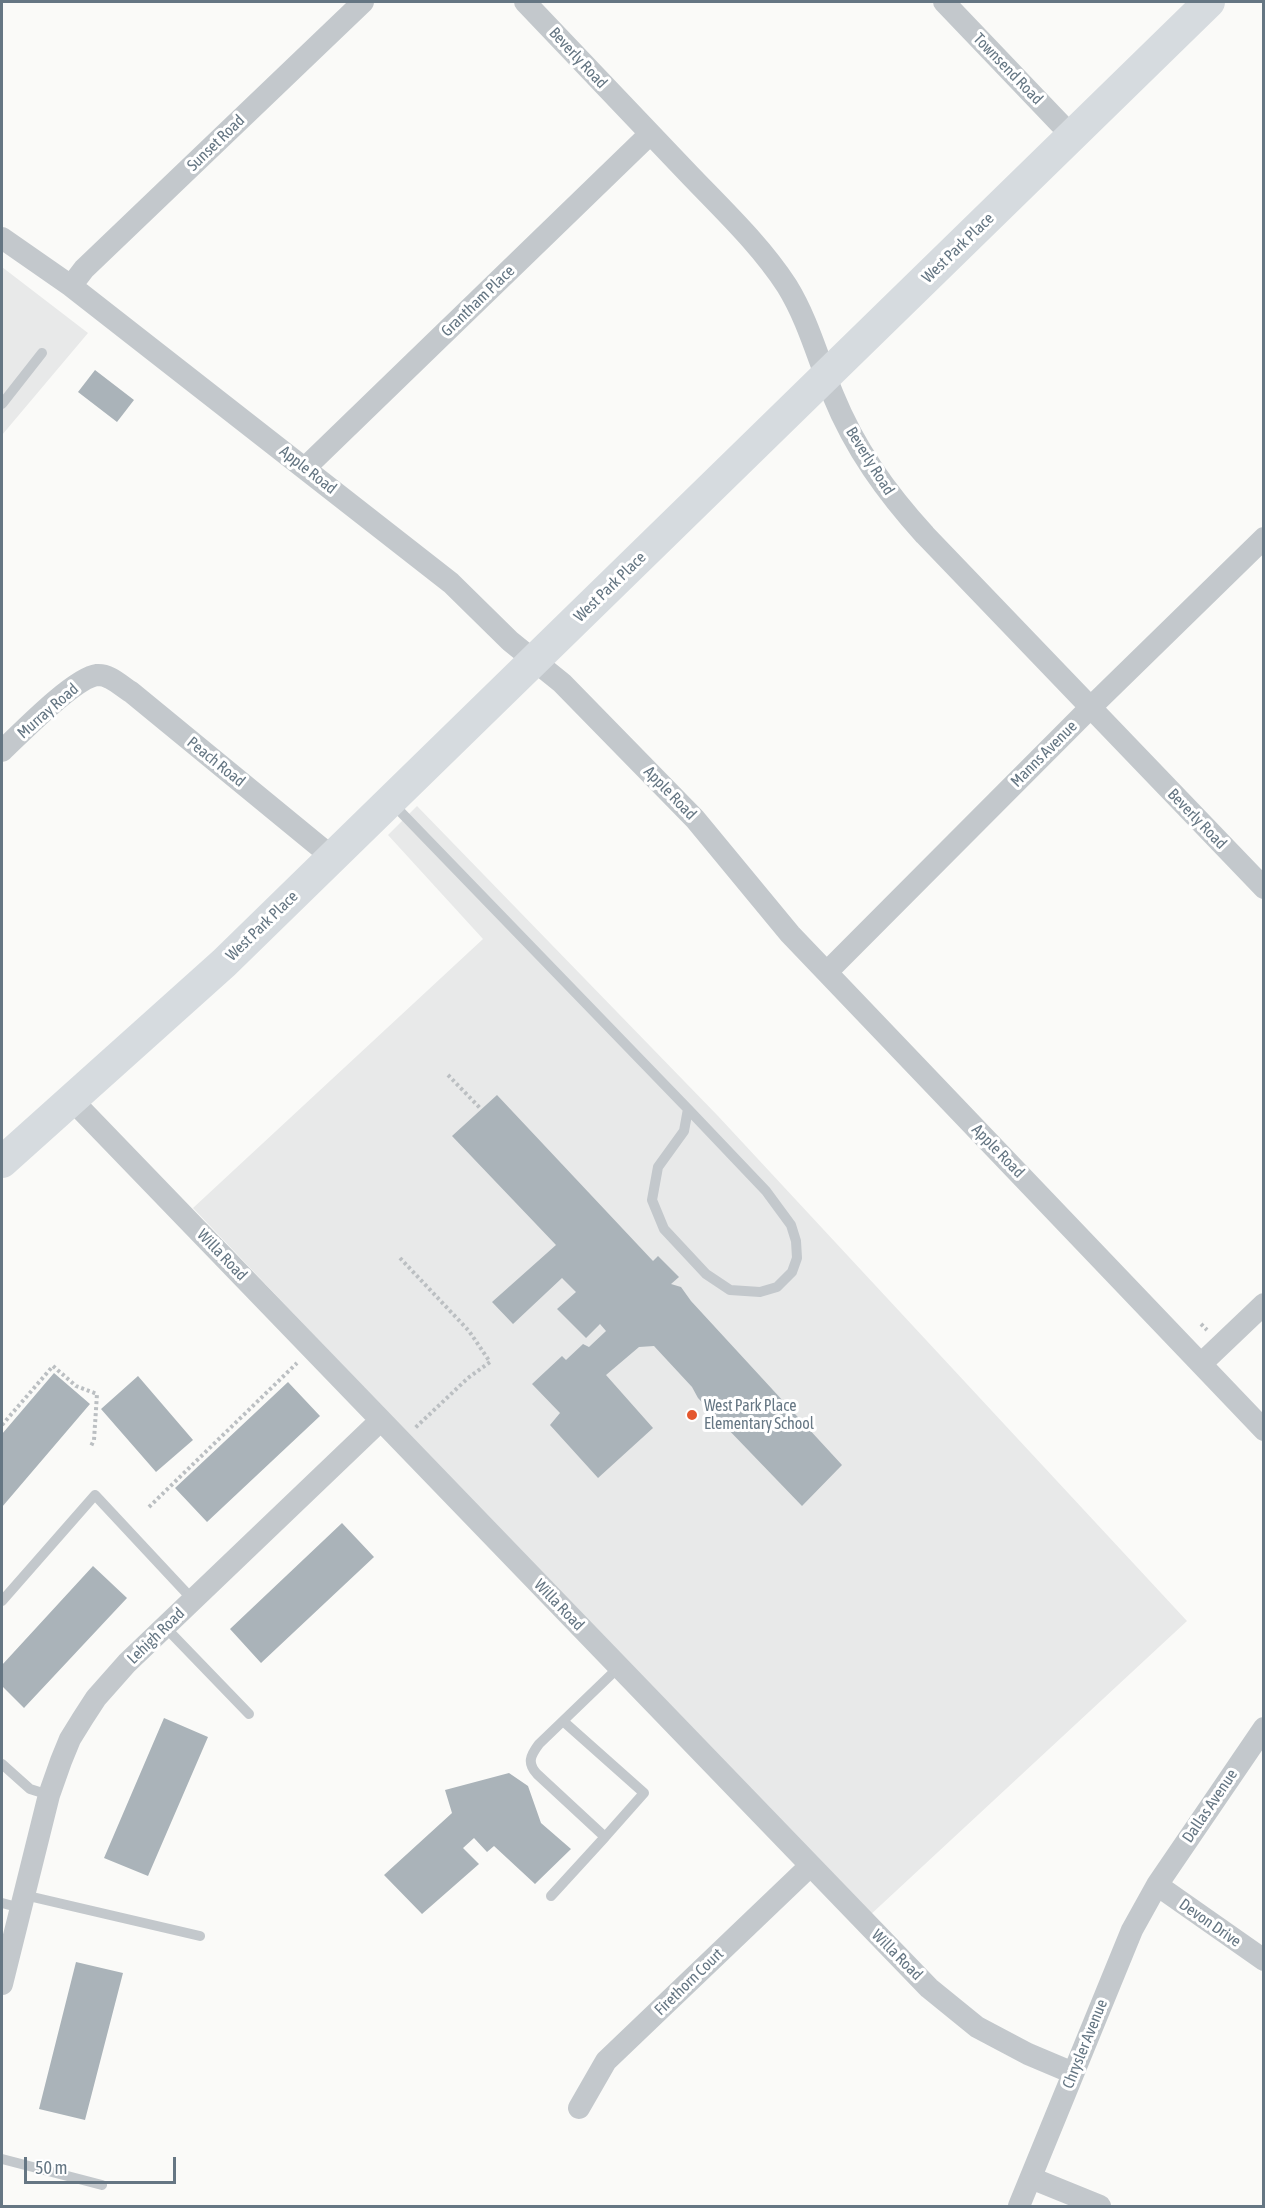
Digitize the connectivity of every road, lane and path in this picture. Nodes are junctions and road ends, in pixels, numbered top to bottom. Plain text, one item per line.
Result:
1 (363, 2) edge
2 (525, 2) edge
3 (944, 2) edge
4 (1209, 2) edge
5 (650, 134) junction
6 (1072, 136) junction
7 (2, 238) edge
8 (71, 286) junction
9 (42, 353) dead end
10 (826, 376) junction
11 (2, 404) edge
12 (305, 468) junction
13 (1263, 538) edge
14 (534, 660) junction
15 (97, 675) joint
16 (1090, 707) junction
17 (2, 751) edge
18 (390, 801) junction
19 (332, 857) junction
20 (1263, 888) edge
21 (827, 972) junction
22 (448, 1075) dead end
23 (72, 1100) junction
24 (481, 1109) dead end
25 (688, 1109) junction
26 (2, 1162) edge
27 (400, 1258) dead end
28 (1263, 1304) edge
29 (298, 1362) dead end
30 (1201, 1364) junction
31 (381, 1420) junction
32 (2, 1425) edge
33 (415, 1429) dead end
34 (1263, 1430) edge
35 (90, 1448) dead end
36 (149, 1507) dead end
37 (193, 1600) junction
38 (2, 1601) edge
39 (165, 1627) junction
40 (619, 1667) junction
41 (249, 1714) dead end
42 (563, 1721) junction
43 (1263, 1728) edge
44 (2, 1764) edge
45 (49, 1795) junction
46 (605, 1837) junction
47 (810, 1866) junction
48 (1157, 1885) junction
49 (551, 1896) dead end
50 (15, 1902) edge
51 (200, 1936) dead end
52 (1263, 1960) edge
53 (2, 1984) edge
54 (1073, 2073) junction
55 (579, 2108) dead end
56 (2, 2159) edge
57 (1031, 2178) junction
58 (102, 2185) dead end
59 (1019, 2206) edge
60 (1100, 2206) edge

1 - 8 street, Sunset Road
2 - 5 street, Beverly Road
3 - 6 street, Townsend Road
4 - 6 street, West Park Place
5 - 10 street, Beverly Road
5 - 12 street, Grantham Place
6 - 10 street, West Park Place
7 - 8 street, Apple Road
8 - 12 street, Apple Road
9 - 11 lane
10 - 14 street, West Park Place
10 - 16 street, Beverly Road
12 - 14 street, Apple Road
13 - 16 street, Manns Avenue
14 - 18 street, West Park Place
14 - 21 street, Apple Road
15 - 17 street, Murray Road
15 - 19 street, Peach Road
16 - 20 street, Beverly Road
16 - 21 street, Manns Avenue
18 - 19 street, West Park Place
18 - 25 lane
19 - 23 street, West Park Place
21 - 30 street, Apple Road
22 - 24 path
23 - 26 street, West Park Place
23 - 31 street, Willa Road
25 - 25 lane
27 - 33 path
28 - 30 street
29 - 36 path
30 - 34 street, Apple Road
31 - 37 street, Lehigh Road
31 - 40 street, Willa Road
32 - 35 path
37 - 38 lane
37 - 39 street, Lehigh Road
39 - 41 lane
39 - 45 street, Lehigh Road
40 - 42 lane
40 - 47 street, Willa Road
42 - 46 lane
42 - 46 lane
43 - 48 street, Dallas Avenue
44 - 45 lane
45 - 50 street, Lehigh Road
46 - 49 lane
47 - 54 street, Willa Road
47 - 55 street, Firethorn Court
48 - 52 street, Devon Drive
48 - 54 street, Chrysler Avenue
50 - 51 lane
50 - 53 street, Lehigh Road
54 - 57 street, Chrysler Avenue
56 - 58 lane
57 - 59 street, Chrysler Avenue
57 - 60 street

